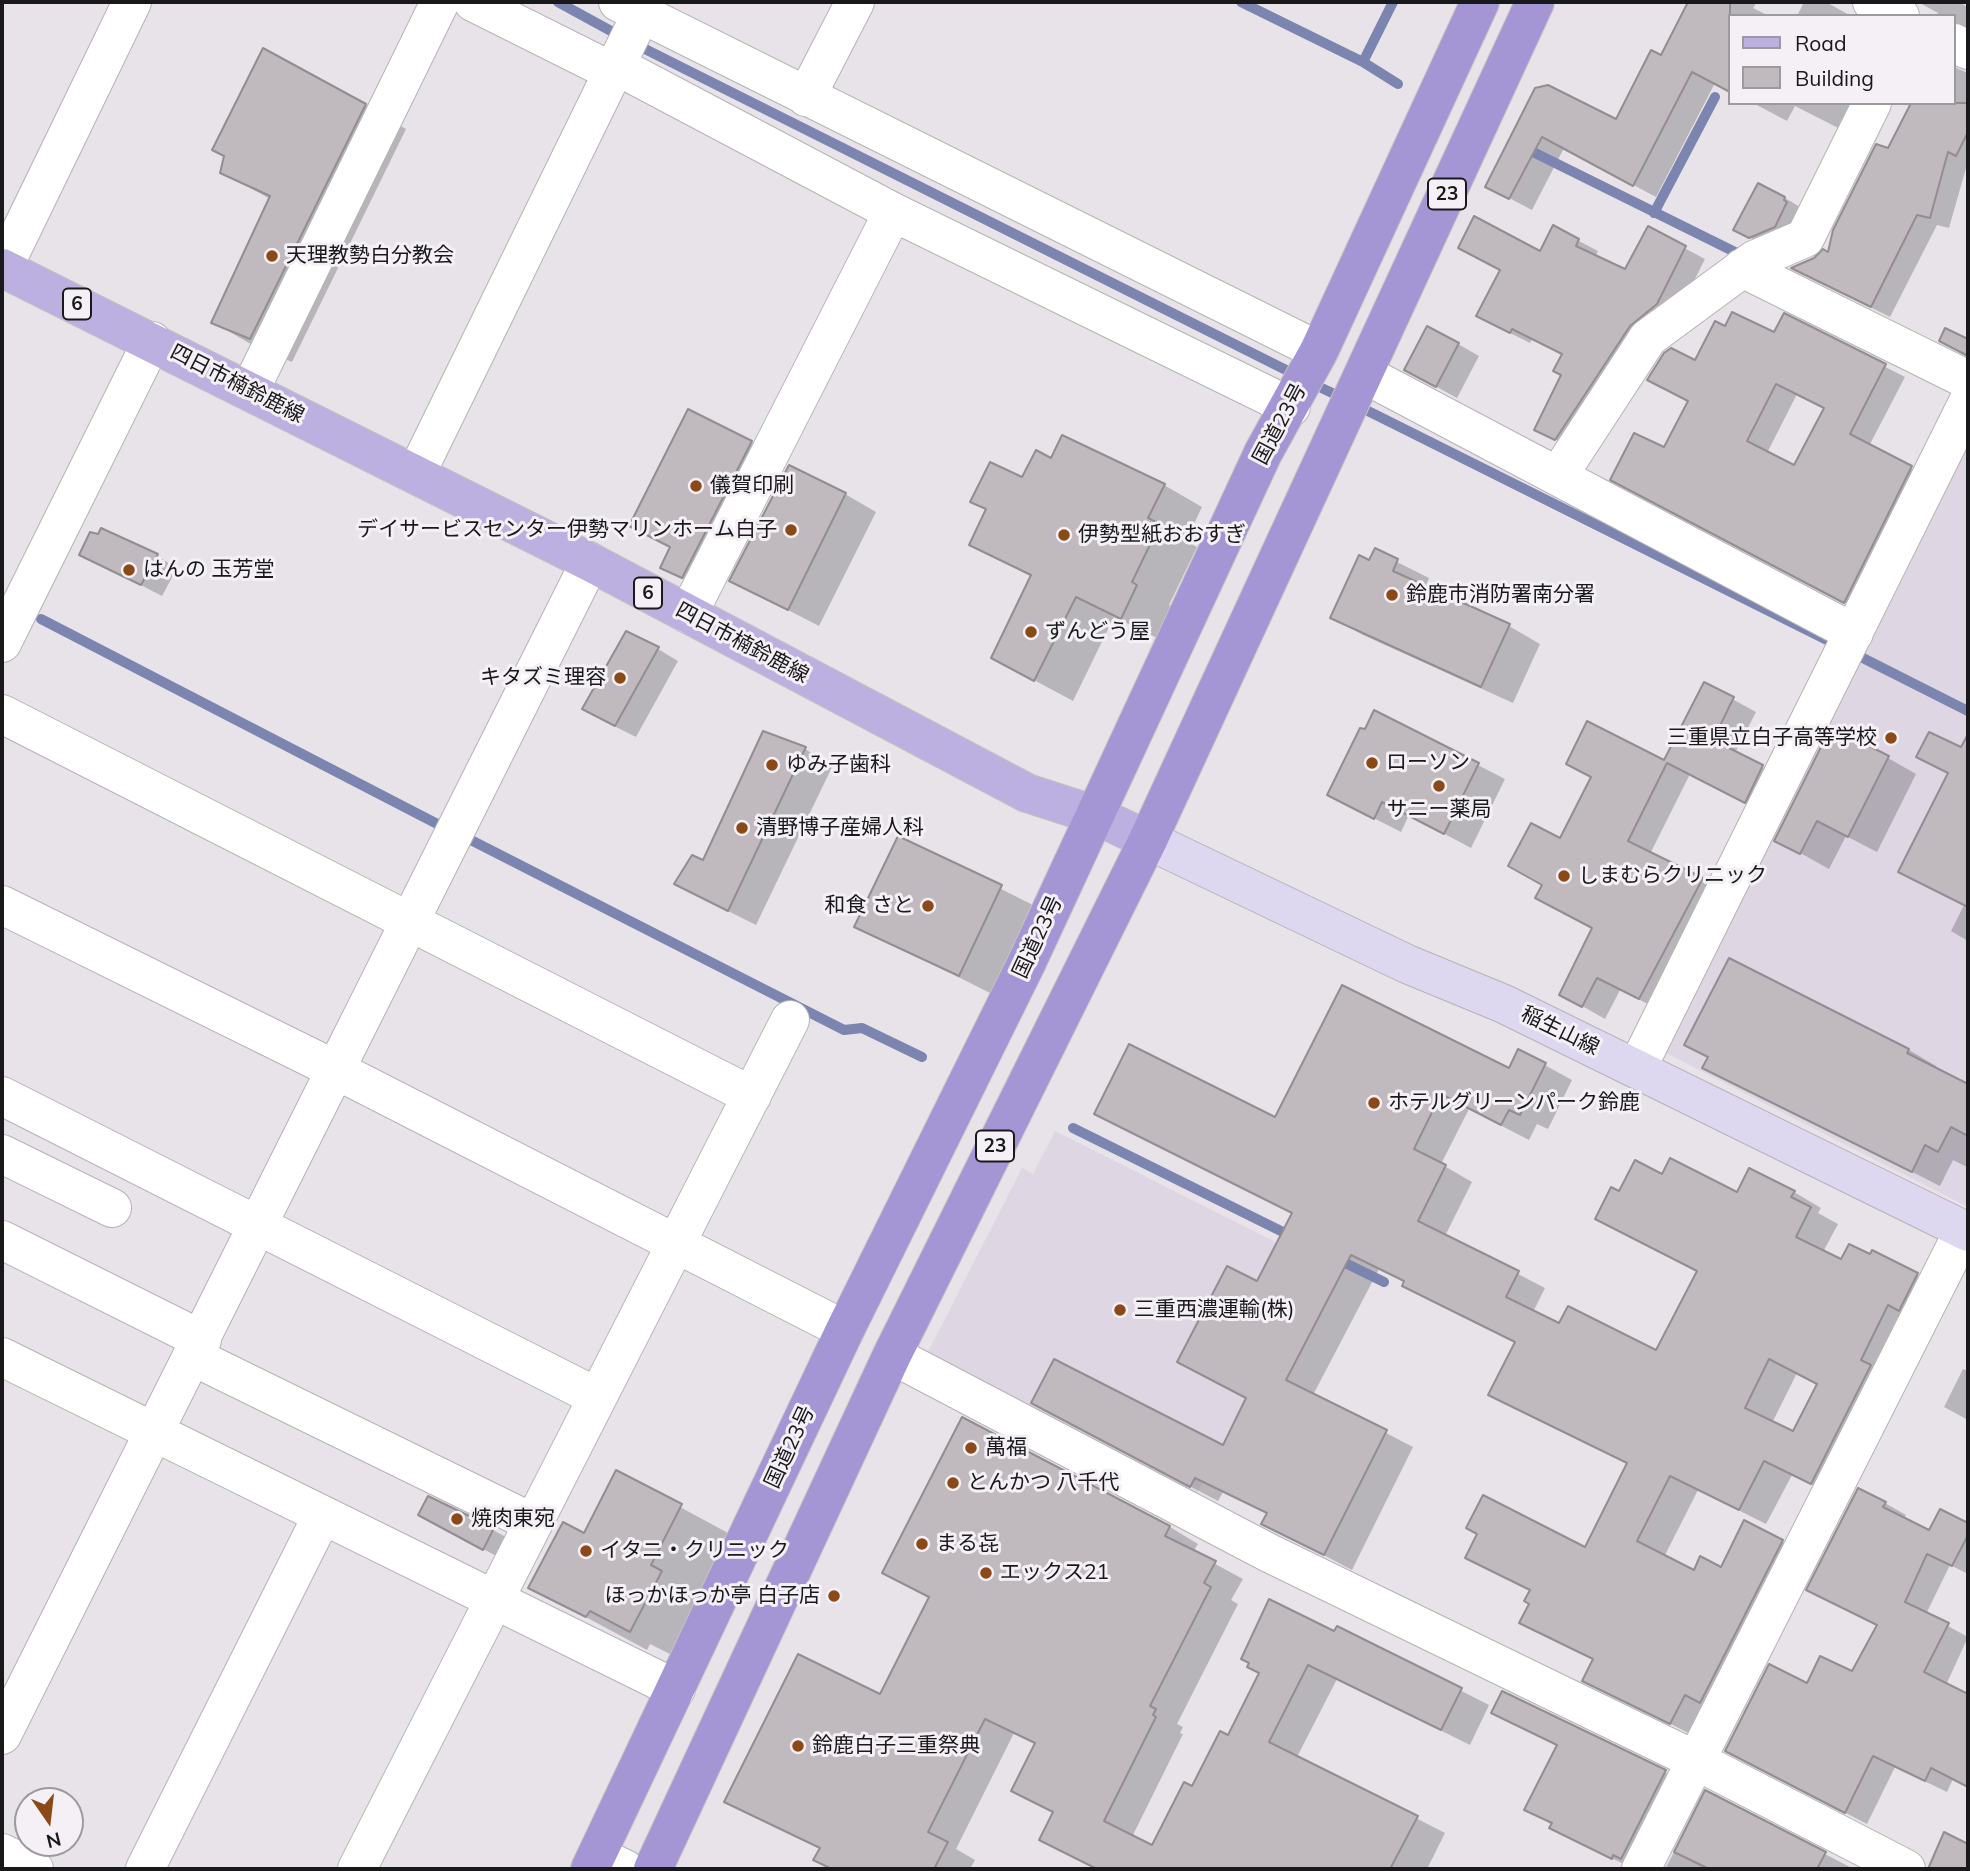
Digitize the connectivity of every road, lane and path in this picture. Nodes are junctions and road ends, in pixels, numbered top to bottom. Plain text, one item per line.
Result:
1 (132, 2) edge
2 (440, 2) edge
3 (473, 2) edge
4 (855, 2) edge
5 (1480, 2) edge
6 (1535, 2) edge
7 (1872, 2) edge
8 (636, 6) edge
9 (1896, 14) edge
10 (617, 66) junction
11 (806, 97) junction
12 (1870, 105) edge
13 (894, 212) junction
14 (2, 268) edge
15 (1742, 268) junction
16 (152, 341) junction
17 (1315, 358) junction
18 (1361, 380) junction
19 (1968, 380) edge
20 (250, 390) junction
21 (1968, 402) edge
22 (1291, 407) junction
23 (416, 474) junction
24 (1558, 476) junction
25 (590, 562) junction
26 (688, 614) junction
27 (10, 623) edge
28 (1854, 633) junction
29 (2, 714) edge
30 (1095, 815) junction
31 (1148, 839) junction
32 (2, 905) edge
33 (410, 921) junction
34 (790, 1020) dead end
35 (1637, 1068) junction
36 (336, 1070) junction
37 (2, 1096) edge
38 (752, 1096) junction
39 (2, 1154) edge
40 (112, 1208) dead end
41 (258, 1226) junction
42 (1966, 1231) edge
43 (2, 1240) edge
44 (674, 1242) junction
45 (845, 1330) junction
46 (198, 1348) junction
47 (892, 1355) junction
48 (4, 1363) edge
49 (597, 1397) junction
50 (156, 1430) junction
51 (322, 1516) junction
52 (533, 1522) junction
53 (494, 1599) junction
54 (676, 1689) junction
55 (2, 1735) edge
56 (1695, 1759) junction
57 (2, 1853) edge
58 (604, 1865) edge
59 (34, 1869) edge
60 (145, 1869) edge
61 (357, 1869) edge
62 (653, 1869) edge
63 (1641, 1869) edge
64 (1906, 1869) edge

1 - 14 street
2 - 20 street
3 - 10 street
4 - 11 street
5 - 17 highway, 国道23号 / 23
6 - 18 highway, 23
7 - 9 street
8 - 10 street
8 - 11 street
10 - 13 street
10 - 23 street
11 - 17 street
12 - 15 street
13 - 22 street
13 - 26 street
14 - 16 main road, 四日市楠鈴鹿線 / 6
15 - 19 street
15 - 24 street
16 - 20 main road, 四日市楠鈴鹿線 / 6
16 - 27 street
17 - 22 highway, 国道23号 / 23
18 - 24 street
18 - 31 highway, 23
20 - 23 main road, 四日市楠鈴鹿線 / 6
21 - 28 street
22 - 30 highway, 国道23号 / 23
23 - 25 main road, 四日市楠鈴鹿線 / 6
24 - 28 street
25 - 26 main road, 四日市楠鈴鹿線 / 6
25 - 33 street
26 - 30 main road, 四日市楠鈴鹿線 / 6
28 - 35 street
29 - 33 street
30 - 31 main road, 四日市楠鈴鹿線 / 6
30 - 45 highway, 国道23号 / 23
31 - 35 main road, 稲生山線
31 - 47 highway, 23
32 - 36 street
33 - 36 street
33 - 38 street
34 - 38 street
35 - 42 main road, 稲生山線
36 - 41 street
36 - 44 street
37 - 41 street
38 - 44 street
39 - 40 street
41 - 46 street
41 - 49 street
42 - 56 street
43 - 46 street
44 - 45 street
44 - 49 street
45 - 54 highway, 国道23号 / 23
46 - 50 street
46 - 52 street
47 - 56 street
47 - 62 highway, 23
48 - 50 street
49 - 52 street
50 - 51 street
50 - 55 street
51 - 53 street
51 - 60 street
52 - 53 street
53 - 54 street
53 - 61 street
54 - 58 highway, 国道23号 / 23
56 - 63 street
56 - 64 street
57 - 59 street

